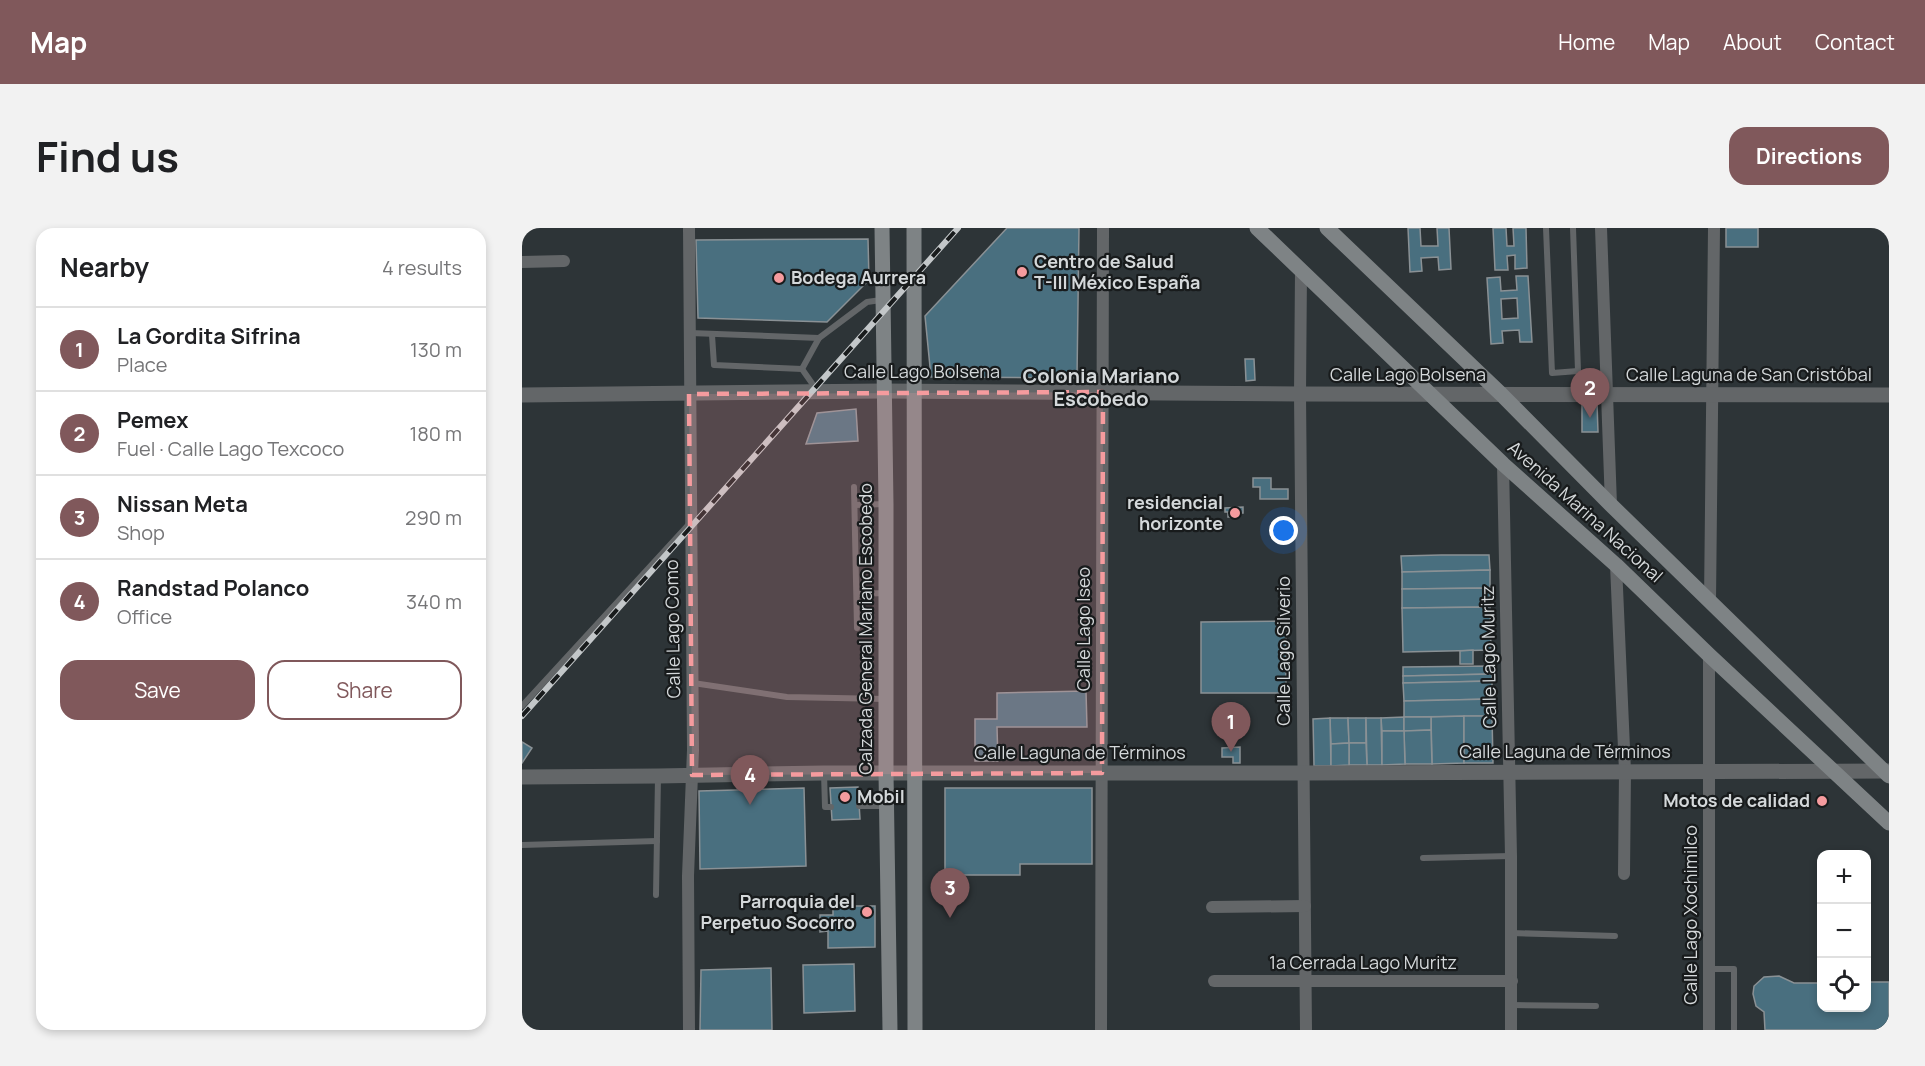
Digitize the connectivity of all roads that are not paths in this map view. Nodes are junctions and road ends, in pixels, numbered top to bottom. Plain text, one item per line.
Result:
1 (689, 228) edge
2 (882, 228) edge
3 (914, 228) edge
4 (1103, 228) edge
5 (1257, 228) edge
6 (1327, 228) edge
7 (1546, 228) edge
8 (1573, 228) edge
9 (1601, 228) edge
10 (1714, 228) edge
11 (564, 261) dead end
12 (522, 262) edge
13 (1301, 271) junction
14 (882, 300) junction
15 (690, 333) junction
16 (712, 335) junction
17 (819, 338) junction
18 (802, 369) junction
19 (822, 392) junction
20 (883, 392) junction
21 (914, 392) junction
22 (1103, 392) junction
23 (689, 394) junction
24 (1300, 394) junction
25 (1430, 394) junction
26 (1501, 394) junction
27 (522, 395) edge
28 (1608, 395) junction
29 (1712, 395) junction
30 (1889, 395) edge
31 (1503, 464) junction
32 (854, 487) dead end
33 (886, 504) junction
34 (855, 505) junction
35 (1611, 505) junction
36 (691, 522) junction
37 (1616, 565) junction
38 (886, 593) junction
39 (857, 594) junction
40 (1710, 601) junction
41 (857, 628) dead end
42 (1709, 655) junction
43 (692, 683) junction
44 (886, 699) junction
45 (522, 706) edge
46 (1709, 770) junction
47 (1833, 770) junction
48 (1625, 771) junction
49 (824, 772) junction
50 (886, 772) junction
51 (916, 772) junction
52 (1510, 772) junction
53 (1887, 772) edge
54 (1102, 773) junction
55 (1303, 773) junction
56 (692, 775) junction
57 (658, 776) junction
58 (522, 777) edge
59 (860, 806) dead end
60 (887, 806) junction
61 (831, 807) dead end
62 (1889, 824) edge
63 (657, 841) junction
64 (522, 845) edge
65 (1511, 856) junction
66 (1423, 858) dead end
67 (1624, 874) dead end
68 (656, 894) dead end
69 (1305, 906) junction
70 (1212, 907) dead end
71 (1511, 933) junction
72 (1615, 936) dead end
73 (1709, 969) junction
74 (1214, 981) dead end
75 (1306, 981) junction
76 (1512, 981) junction
77 (1511, 1005) junction
78 (1596, 1006) dead end
79 (689, 1030) edge
80 (890, 1030) edge
81 (915, 1030) edge
82 (1101, 1030) edge
83 (1306, 1030) edge
84 (1511, 1030) edge
85 (1709, 1030) edge
86 (1734, 1030) edge

1 - 15 street, Calle Lago Como
2 - 14 main road, Calzada General Mariano Escobedo
3 - 21 main road
4 - 22 street, Calle Lago Iseo
5 - 13 main road, Avenida Marina Nacional
6 - 26 main road, Avenida Marina Nacional
7 - 8 lane
9 - 28 street
10 - 29 street
11 - 12 street
13 - 24 street, Calle Lago Silverio
13 - 25 main road, Avenida Marina Nacional
14 - 17 lane
14 - 20 main road, Calzada General Mariano Escobedo
15 - 16 lane
15 - 23 street, Calle Lago Como
16 - 17 lane
16 - 18 lane
17 - 18 lane
18 - 19 lane
19 - 20 street, Calle Lago Bolsena
19 - 23 street, Calle Lago Bolsena
20 - 21 street, Calle Lago Bolsena
20 - 33 main road, Calzada General Mariano Escobedo
21 - 22 street, Calle Lago Bolsena
21 - 51 main road
22 - 24 street, Calle Lago Bolsena
22 - 54 street, Calle Lago Iseo
23 - 27 street, Calle Lago Bolsena
23 - 36 street, Calle Lago Como
24 - 25 street, Calle Lago Bolsena
24 - 55 street, Calle Lago Silverio
25 - 26 street, Calle Lago Bolsena
25 - 31 main road, Avenida Marina Nacional
26 - 28 street, Calle Laguna de San Cristóbal
26 - 35 main road, Avenida Marina Nacional
28 - 29 street, Calle Laguna de San Cristóbal
28 - 35 street
29 - 30 street, Calle Laguna de San Cristóbal
29 - 40 street
31 - 37 main road, Avenida Marina Nacional
31 - 52 street, Calle Lago Muritz
32 - 34 lane
33 - 34 lane
33 - 38 main road, Calzada General Mariano Escobedo
34 - 39 lane
35 - 40 main road, Avenida Marina Nacional
36 - 43 street, Calle Lago Como
36 - 45 lane
37 - 42 main road, Avenida Marina Nacional
37 - 48 street
38 - 39 lane
38 - 44 main road, Calzada General Mariano Escobedo
39 - 41 lane
40 - 53 main road, Avenida Marina Nacional
42 - 46 street, Calle Lago Xochimilco
42 - 47 main road, Avenida Marina Nacional
43 - 44 lane
43 - 56 street, Calle Lago Como
44 - 50 main road, Calzada General Mariano Escobedo
46 - 47 street, Calle Laguna de Términos
46 - 48 street, Calle Laguna de Términos
46 - 73 street, Calle Lago Xochimilco
47 - 53 street, Calle Laguna de Términos
47 - 62 main road, Avenida Marina Nacional
48 - 52 street, Calle Laguna de Términos
48 - 67 street
49 - 50 street, Calle Laguna de Términos
49 - 56 street, Calle Laguna de Términos
49 - 61 lane
50 - 51 street, Calle Laguna de Términos
50 - 60 main road, Calzada General Mariano Escobedo
51 - 54 street, Calle Laguna de Términos
51 - 81 main road
52 - 55 street, Calle Laguna de Términos
52 - 65 street, Calle Lago Muritz
54 - 55 street, Calle Laguna de Términos
54 - 82 street, Calle Lago Iseo
55 - 69 street, Calle Lago Silverio
56 - 57 street, Calle Laguna de Términos
56 - 79 street, Calle Lago Como
57 - 58 street, Calle Laguna de Términos
57 - 63 lane
59 - 60 lane
60 - 80 main road, Calzada General Mariano Escobedo
63 - 64 lane
63 - 68 lane
65 - 66 lane
65 - 71 street, Calle Lago Muritz
69 - 70 street
69 - 75 street, Calle Lago Silverio
71 - 72 lane
71 - 76 street, Calle Lago Muritz
73 - 85 street, Calle Lago Xochimilco
73 - 86 lane
74 - 75 street, 1a Cerrada Lago Muritz
75 - 76 street, 1a Cerrada Lago Muritz
75 - 83 street, Calle Lago Silverio
76 - 77 street, Calle Lago Muritz
77 - 78 lane
77 - 84 street, Calle Lago Muritz

